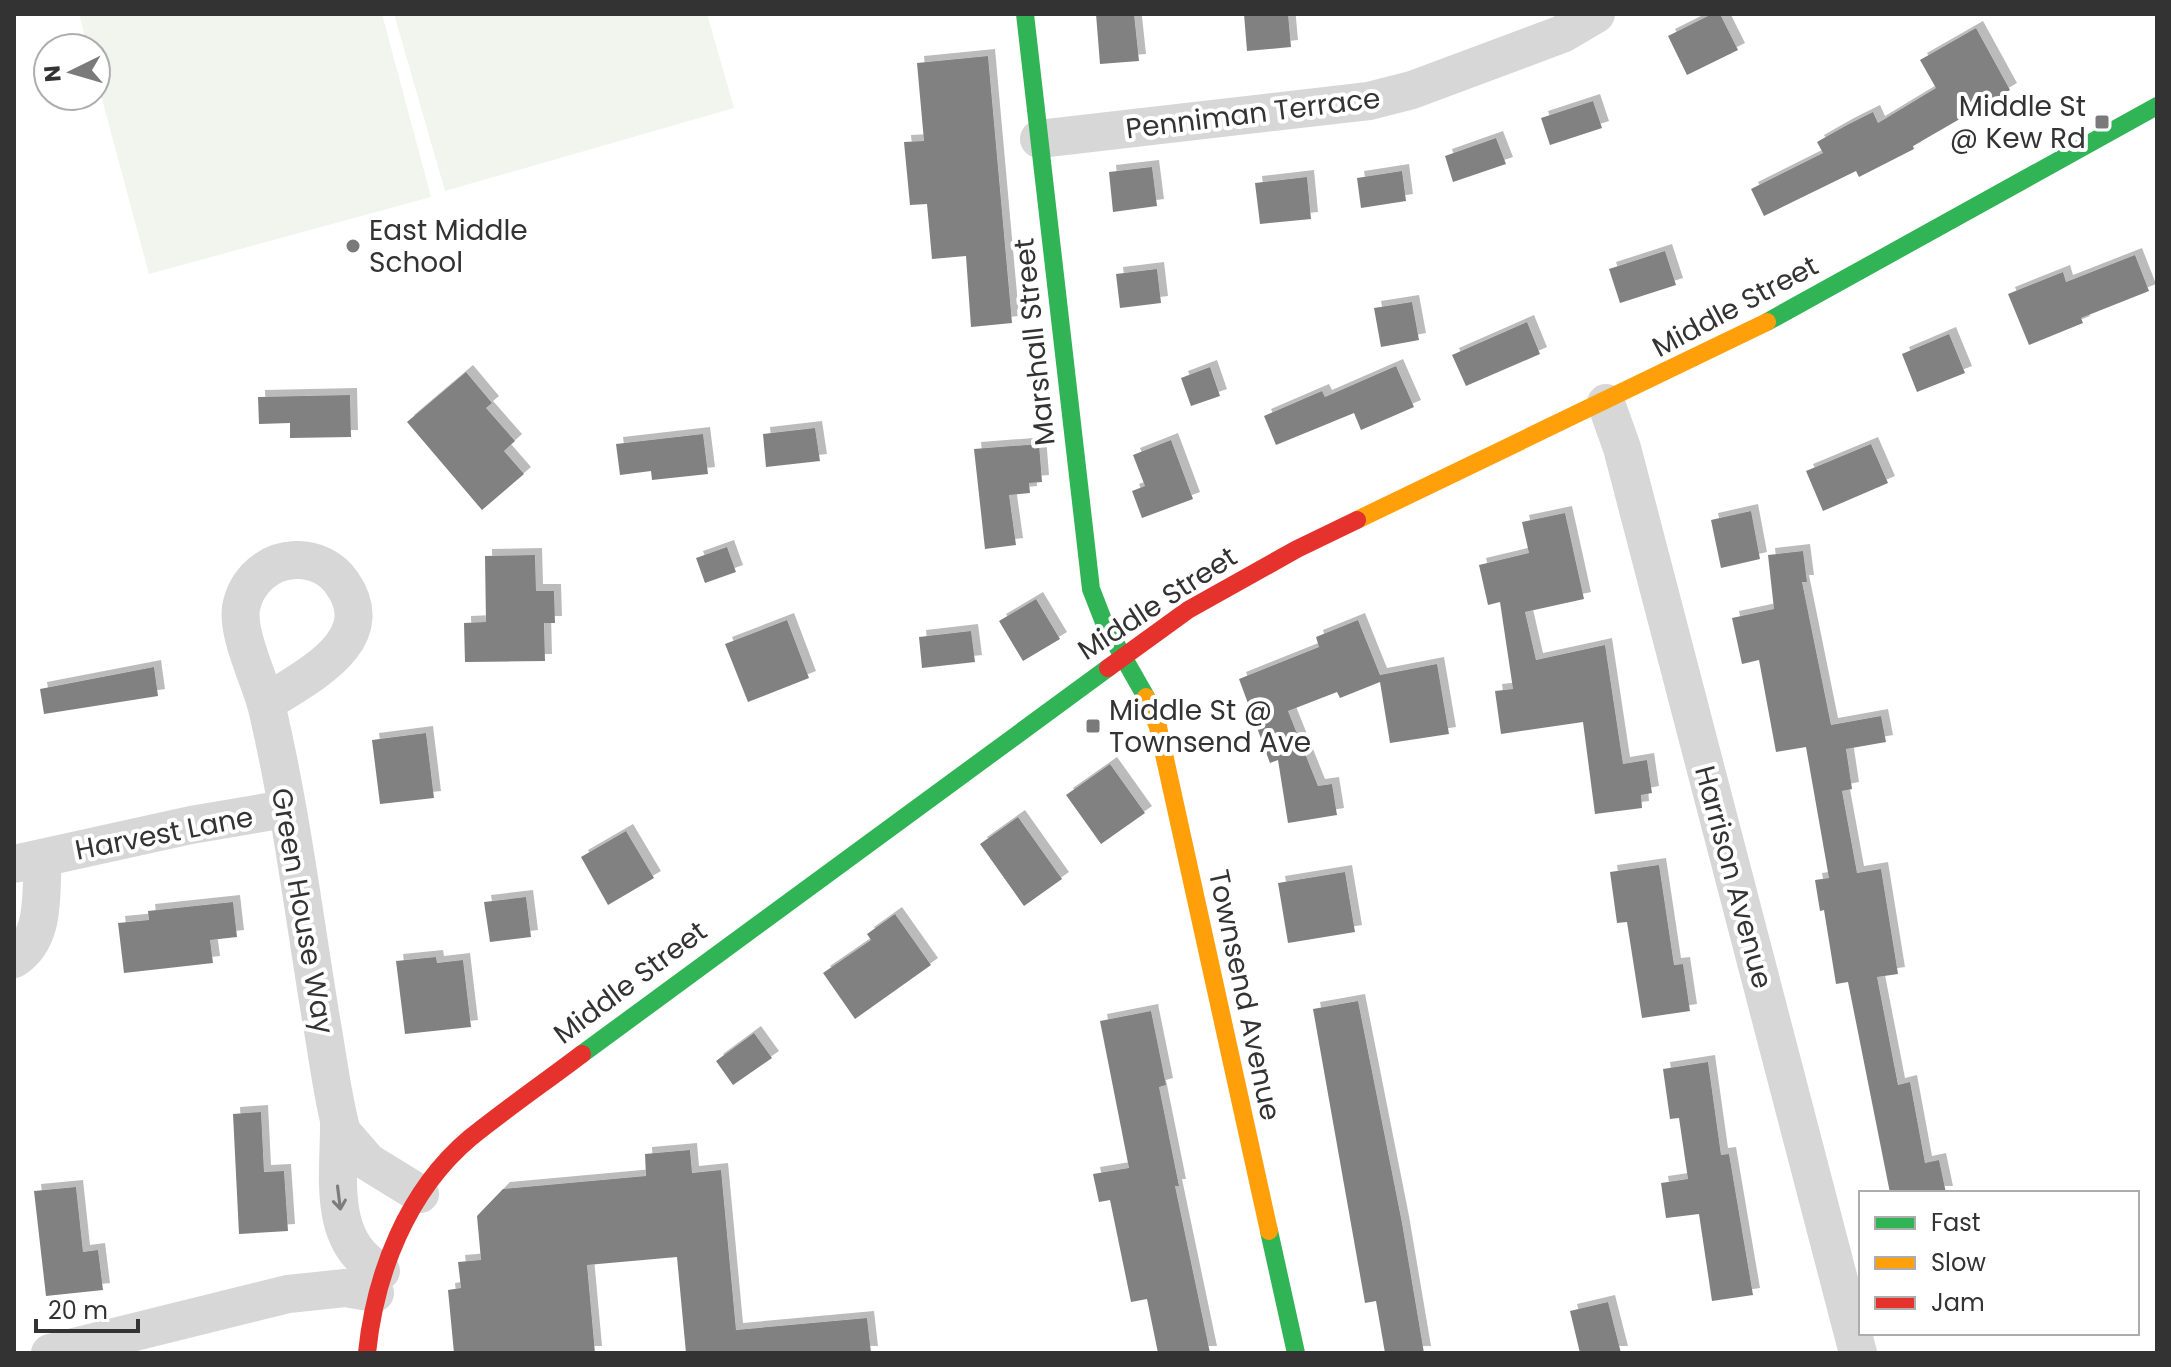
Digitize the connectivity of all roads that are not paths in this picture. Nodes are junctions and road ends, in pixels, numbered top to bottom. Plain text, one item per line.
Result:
1 (1025, 14) edge
2 (1596, 14) edge
3 (2157, 106) edge
4 (1039, 139) junction
5 (1606, 403) junction
6 (1123, 656) junction
7 (266, 703) dead end
8 (285, 809) junction
9 (28, 861) edge
10 (14, 959) edge
11 (339, 1120) junction
12 (420, 1194) junction
13 (378, 1282) junction
14 (50, 1353) edge
15 (367, 1353) edge
16 (1296, 1353) edge
17 (1858, 1353) edge

1 - 4 street, Marshall Street
2 - 4 street, Penniman Terrace
3 - 5 street, Middle Street
4 - 6 street, Marshall Street
5 - 6 street, Middle Street
5 - 17 street, Harrison Avenue
6 - 12 street, Middle Street
6 - 16 street, Townsend Avenue
7 - 8 street, Green House Way
8 - 9 street, Harvest Lane
8 - 11 street, Green House Way
9 - 10 street, Harvest Lane
11 - 12 street
11 -> 13 street
12 - 13 street, Middle Street
13 - 14 street
13 - 15 street, Middle Street

